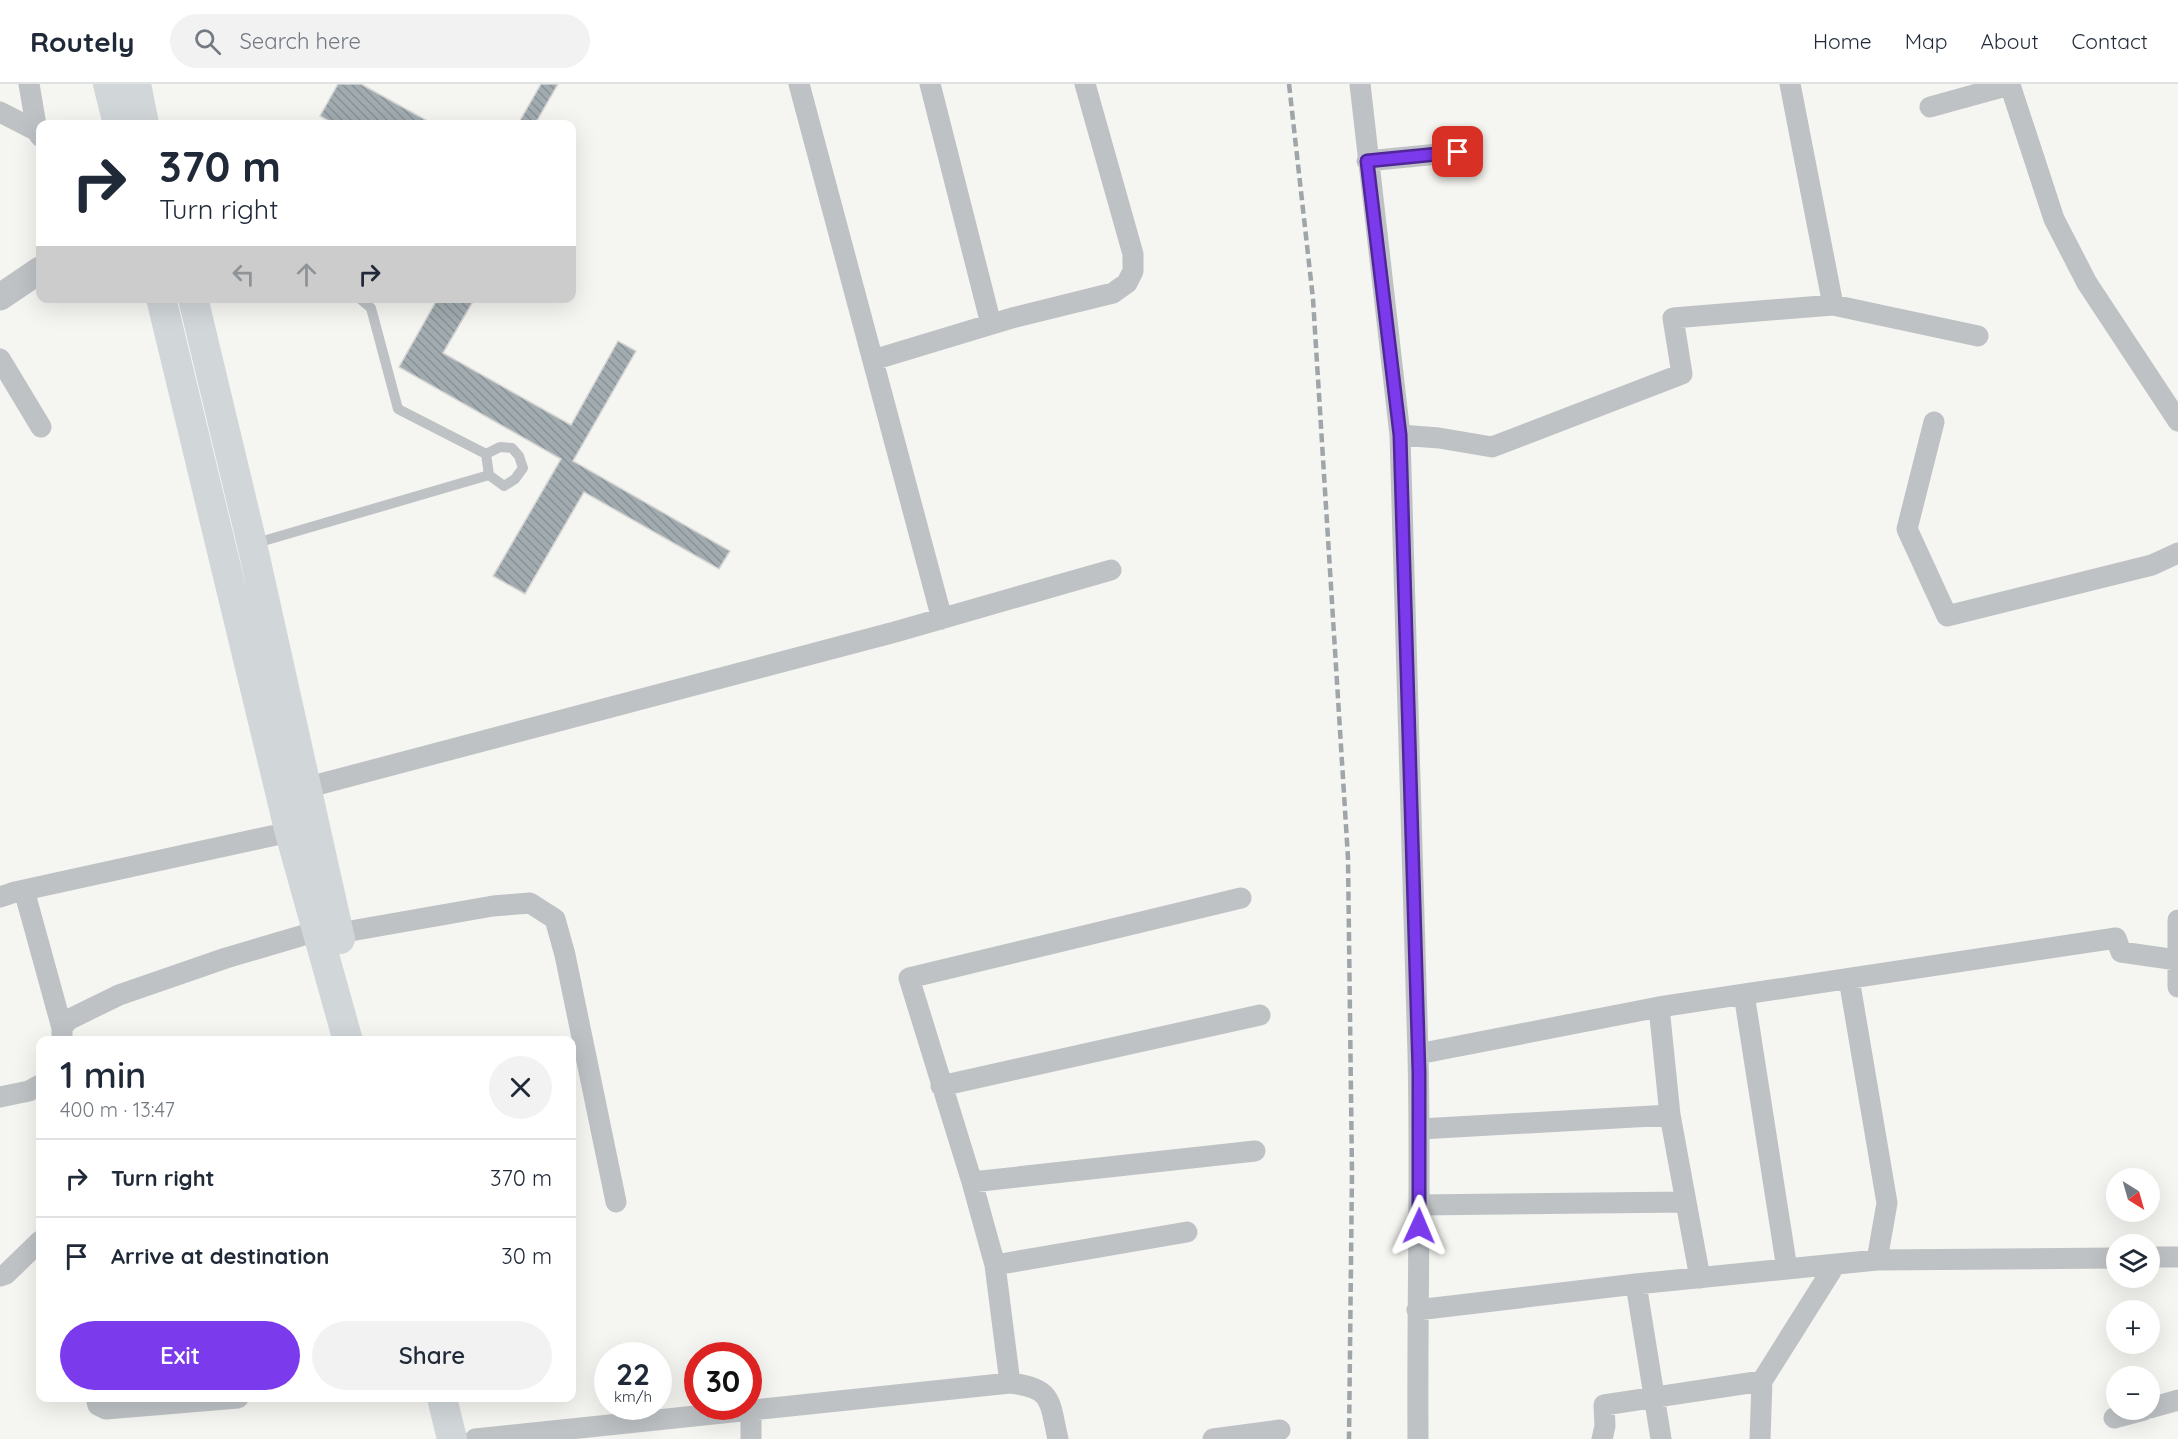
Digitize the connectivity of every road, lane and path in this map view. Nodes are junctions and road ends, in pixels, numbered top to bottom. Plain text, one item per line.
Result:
1 (29, 84) edge
2 (108, 84) edge
3 (136, 84) edge
4 (799, 84) edge
5 (930, 84) edge
6 (1085, 84) edge
7 (1360, 84) edge
8 (1790, 84) edge
9 (1930, 107) dead end
10 (0, 112) edge
11 (36, 120) edge
12 (117, 120) edge
13 (143, 120) edge
14 (36, 132) edge
15 (1458, 152) dead end
16 (1367, 161) junction
17 (36, 273) edge
18 (0, 297) edge
19 (162, 303) edge
20 (194, 303) edge
21 (373, 303) edge
22 (1833, 305) junction
23 (992, 324) junction
24 (1978, 336) dead end
25 (0, 359) edge
26 (873, 360) junction
27 (2178, 421) edge
28 (1934, 422) dead end
29 (41, 427) dead end
30 (1400, 435) junction
31 (486, 454) junction
32 (489, 475) junction
33 (252, 544) junction
34 (2178, 553) edge
35 (1111, 570) dead end
36 (942, 619) junction
37 (305, 788) junction
38 (303, 829) junction
39 (24, 890) junction
40 (0, 897) edge
41 (1241, 898) dead end
42 (2178, 920) edge
43 (332, 929) junction
44 (2177, 960) edge
45 (1849, 979) junction
46 (2178, 987) edge
47 (1744, 994) junction
48 (1659, 1007) junction
49 (1260, 1015) dead end
50 (62, 1035) edge
51 (347, 1036) edge
52 (366, 1036) edge
53 (1418, 1054) junction
54 (941, 1086) junction
55 (36, 1087) edge
56 (0, 1097) edge
57 (1670, 1115) junction
58 (1420, 1129) junction
59 (1255, 1151) dead end
60 (972, 1182) junction
61 (616, 1202) dead end
62 (1686, 1202) junction
63 (1419, 1205) junction
64 (1187, 1232) dead end
65 (36, 1245) edge
66 (2160, 1257) edge
67 (2178, 1257) edge
68 (2106, 1258) edge
69 (1877, 1260) junction
70 (1835, 1264) junction
71 (995, 1265) junction
72 (1787, 1269) junction
73 (0, 1276) edge
74 (1700, 1278) junction
75 (1636, 1284) junction
76 (1417, 1310) junction
77 (1762, 1382) junction
78 (1010, 1383) junction
79 (1654, 1398) junction
80 (2178, 1400) edge
81 (97, 1402) edge
82 (190, 1402) edge
83 (443, 1402) edge
84 (464, 1402) edge
85 (2160, 1405) edge
86 (762, 1409) edge
87 (684, 1417) edge
88 (751, 1420) edge
89 (1280, 1430) dead end
90 (452, 1439) edge
91 (474, 1439) edge
92 (751, 1439) edge
93 (1058, 1439) edge
94 (1213, 1439) edge
95 (1418, 1439) edge
96 (1602, 1439) edge
97 (1661, 1439) edge
98 (1760, 1439) edge

1 - 11 street
2 - 12 main road
3 - 13 main road
4 - 26 street
5 - 23 street
6 - 23 street
7 - 16 street
8 - 22 street
9 - 27 street
10 - 14 street
15 - 16 street
16 - 30 street
17 - 18 street
19 - 38 main road
20 - 33 main road
21 - 31 lane
22 - 24 street
22 - 30 street
23 - 26 street
25 - 29 street
26 - 36 street
28 - 34 street
30 - 53 street
31 - 32 lane
31 - 32 lane
32 - 33 lane
33 - 37 main road
35 - 36 street
36 - 37 street
37 - 38 main road
38 - 39 street
38 - 43 main road
39 - 40 street
39 - 50 street
41 - 54 street
42 - 44 street
43 - 50 street
43 - 51 main road
43 - 52 main road
43 - 61 street
44 - 45 street
44 - 46 street
45 - 47 street
45 - 69 street
47 - 48 street
47 - 72 street
48 - 53 street
48 - 57 street
49 - 54 street
53 - 58 street
54 - 60 street
55 - 56 street
57 - 58 street
57 - 62 street
58 - 63 street
59 - 60 street
60 - 71 street
62 - 63 street
62 - 74 street
63 - 76 street
64 - 71 street
65 - 73 street
66 - 67 street
68 - 69 street
69 - 70 street
70 - 72 street
70 - 77 street
71 - 78 street
72 - 74 street
74 - 75 street
75 - 76 street
75 - 79 street
76 - 95 street
77 - 79 street
77 - 98 street
78 - 86 street
78 - 93 street
79 - 96 street
79 - 97 street
80 - 85 street
81 - 82 street
83 - 90 main road
84 - 91 main road
87 - 91 street
88 - 92 street
89 - 94 street

